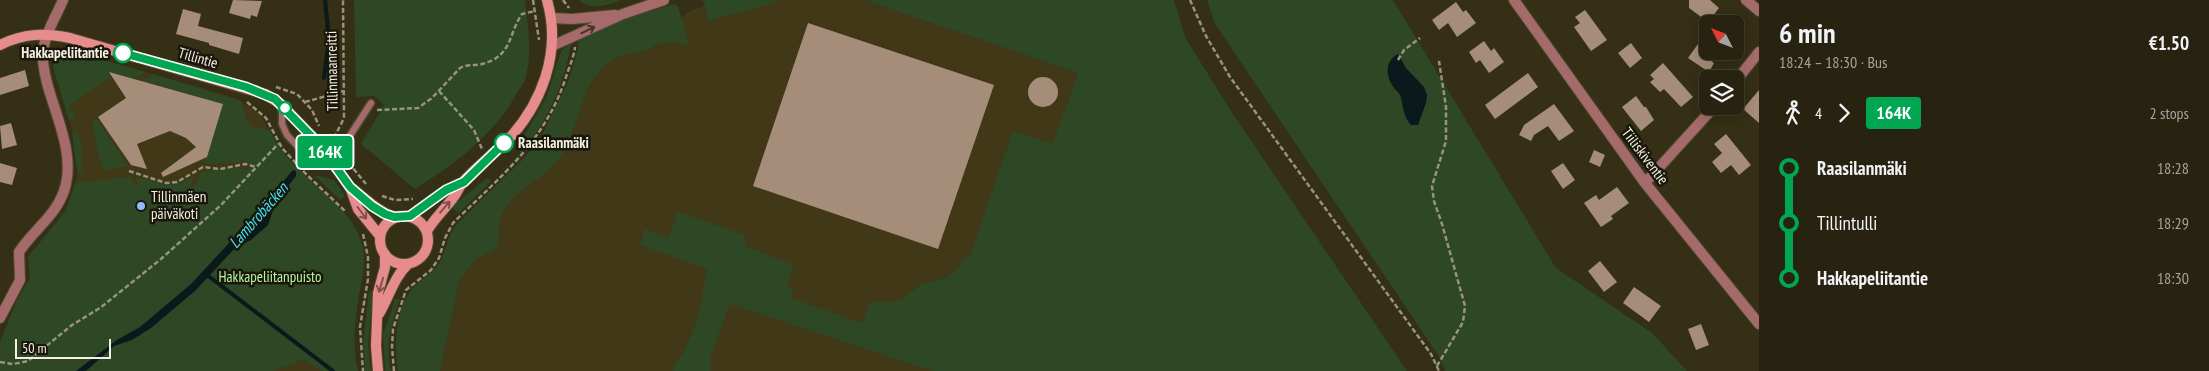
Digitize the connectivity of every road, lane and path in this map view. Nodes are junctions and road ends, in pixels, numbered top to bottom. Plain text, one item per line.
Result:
1 (63, 0) edge
2 (343, 0) edge
3 (533, 0) edge
4 (547, 0) edge
5 (664, 0) edge
6 (1190, 0) edge
7 (1514, 0) edge
8 (1746, 0) edge
9 (535, 11) junction
10 (1759, 11) edge
11 (623, 14) junction
12 (552, 18) junction
13 (48, 34) junction
14 (1420, 38) dead end
15 (0, 45) edge
16 (552, 46) junction
17 (539, 49) dead end
18 (575, 49) dead end
19 (1759, 52) edge
20 (1398, 60) dead end
21 (1438, 61) dead end
22 (1744, 71) edge
23 (344, 91) junction
24 (438, 91) junction
25 (305, 102) dead end
26 (371, 103) dead end
27 (282, 105) junction
28 (258, 108) dead end
29 (366, 111) junction
30 (1707, 115) edge
31 (334, 138) dead end
32 (279, 143) junction
33 (488, 143) dead end
34 (482, 149) junction
35 (476, 155) dead end
36 (349, 156) dead end
37 (332, 161) junction
38 (256, 167) junction
39 (129, 171) dead end
40 (464, 182) junction
41 (1645, 183) junction
42 (368, 186) dead end
43 (350, 187) junction
44 (381, 196) dead end
45 (418, 196) dead end
46 (349, 215) dead end
47 (410, 216) junction
48 (394, 217) junction
49 (359, 228) dead end
50 (427, 231) junction
51 (380, 236) junction
52 (385, 254) junction
53 (408, 264) junction
54 (379, 315) junction
55 (0, 318) edge
56 (1759, 324) edge
57 (1, 363) edge
58 (1437, 366) junction
59 (363, 371) edge
60 (378, 371) edge
61 (394, 371) edge
62 (1440, 371) edge

1 - 13 street
2 - 23 path, Tillinmaanreitti
3 - 9 path
4 - 12 street
5 - 11 street
6 - 58 path
7 - 41 street, Tiiliskiventie
8 - 10 street
9 - 17 path
9 - 24 path
11 - 12 street
16 -> 11 street
12 - 16 street
13 - 15 street, Tillintie
13 - 27 street, Tillintie
13 - 55 street
14 - 20 path
16 - 40 street
18 - 61 path
19 - 22 street
21 - 58 path
23 - 25 path
23 - 31 path, Tillinmaanreitti
24 - 29 path
24 - 34 path
26 - 29 lane
27 - 37 street, Tillintie
27 - 37 lane
28 - 32 path
29 - 37 lane
30 - 41 street
32 - 38 path
32 - 46 path
33 - 34 path
34 - 35 path
36 - 42 path
37 - 43 street, Tillintie
38 - 39 path
38 - 57 path
40 - 47 street
50 -> 40 street
41 - 56 street, Tiiliskiventie
43 - 48 street, Tillintie
43 -> 51 street, Tillintie
44 - 45 path
47 - 48 street
47 - 50 street
48 - 51 street
49 - 59 path
50 - 53 street
51 - 52 street
52 - 53 street
52 -> 54 street
53 - 54 street
54 - 60 street
58 - 62 path

